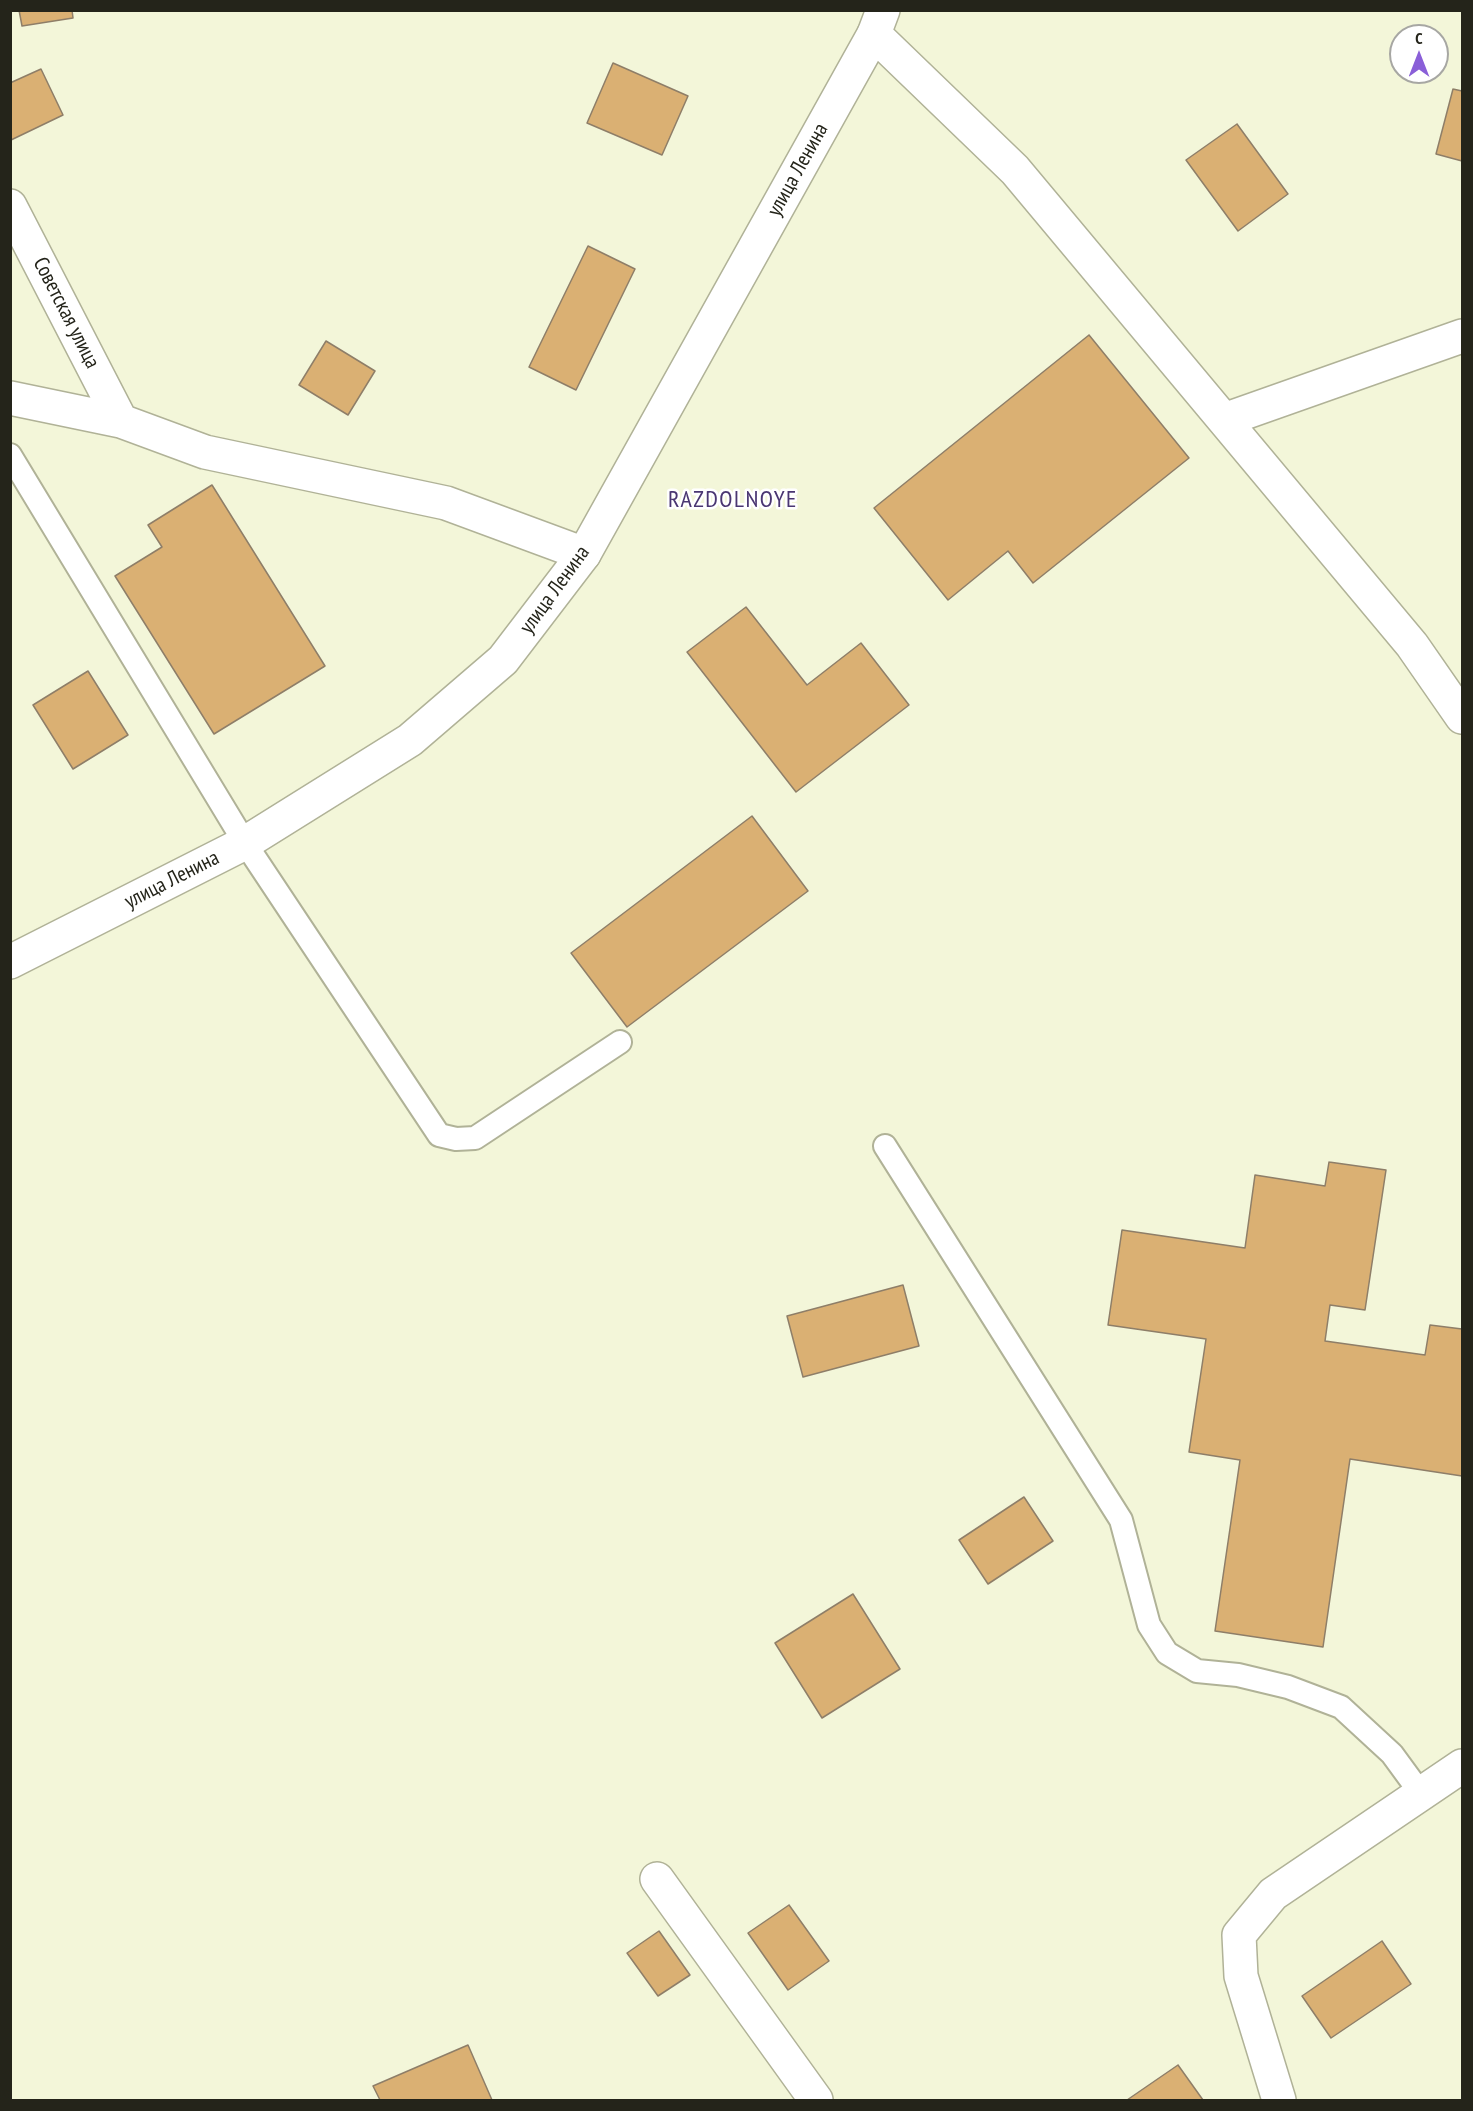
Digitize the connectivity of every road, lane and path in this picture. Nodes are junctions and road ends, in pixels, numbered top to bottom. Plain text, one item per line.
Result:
1 (879, 22) edge
2 (10, 206) edge
3 (1462, 336) edge
4 (10, 398) edge
5 (1224, 420) junction
6 (121, 421) junction
7 (10, 455) edge
8 (584, 554) junction
9 (1462, 717) edge
10 (245, 843) junction
11 (10, 962) edge
12 (620, 1042) dead end
13 (885, 1146) dead end
14 (1462, 1766) edge
15 (1422, 1796) junction
16 (657, 1879) dead end
17 (816, 2100) edge
18 (1279, 2100) edge

1 - 5 street
1 - 8 street, улица Ленина
2 - 6 street, Советская улица
3 - 5 street
4 - 6 street
5 - 9 street
6 - 8 street
7 - 10 lane
8 - 10 street, улица Ленина
10 - 11 street, улица Ленина
10 - 12 lane
13 - 15 lane
14 - 15 street
15 - 18 street
16 - 17 street

